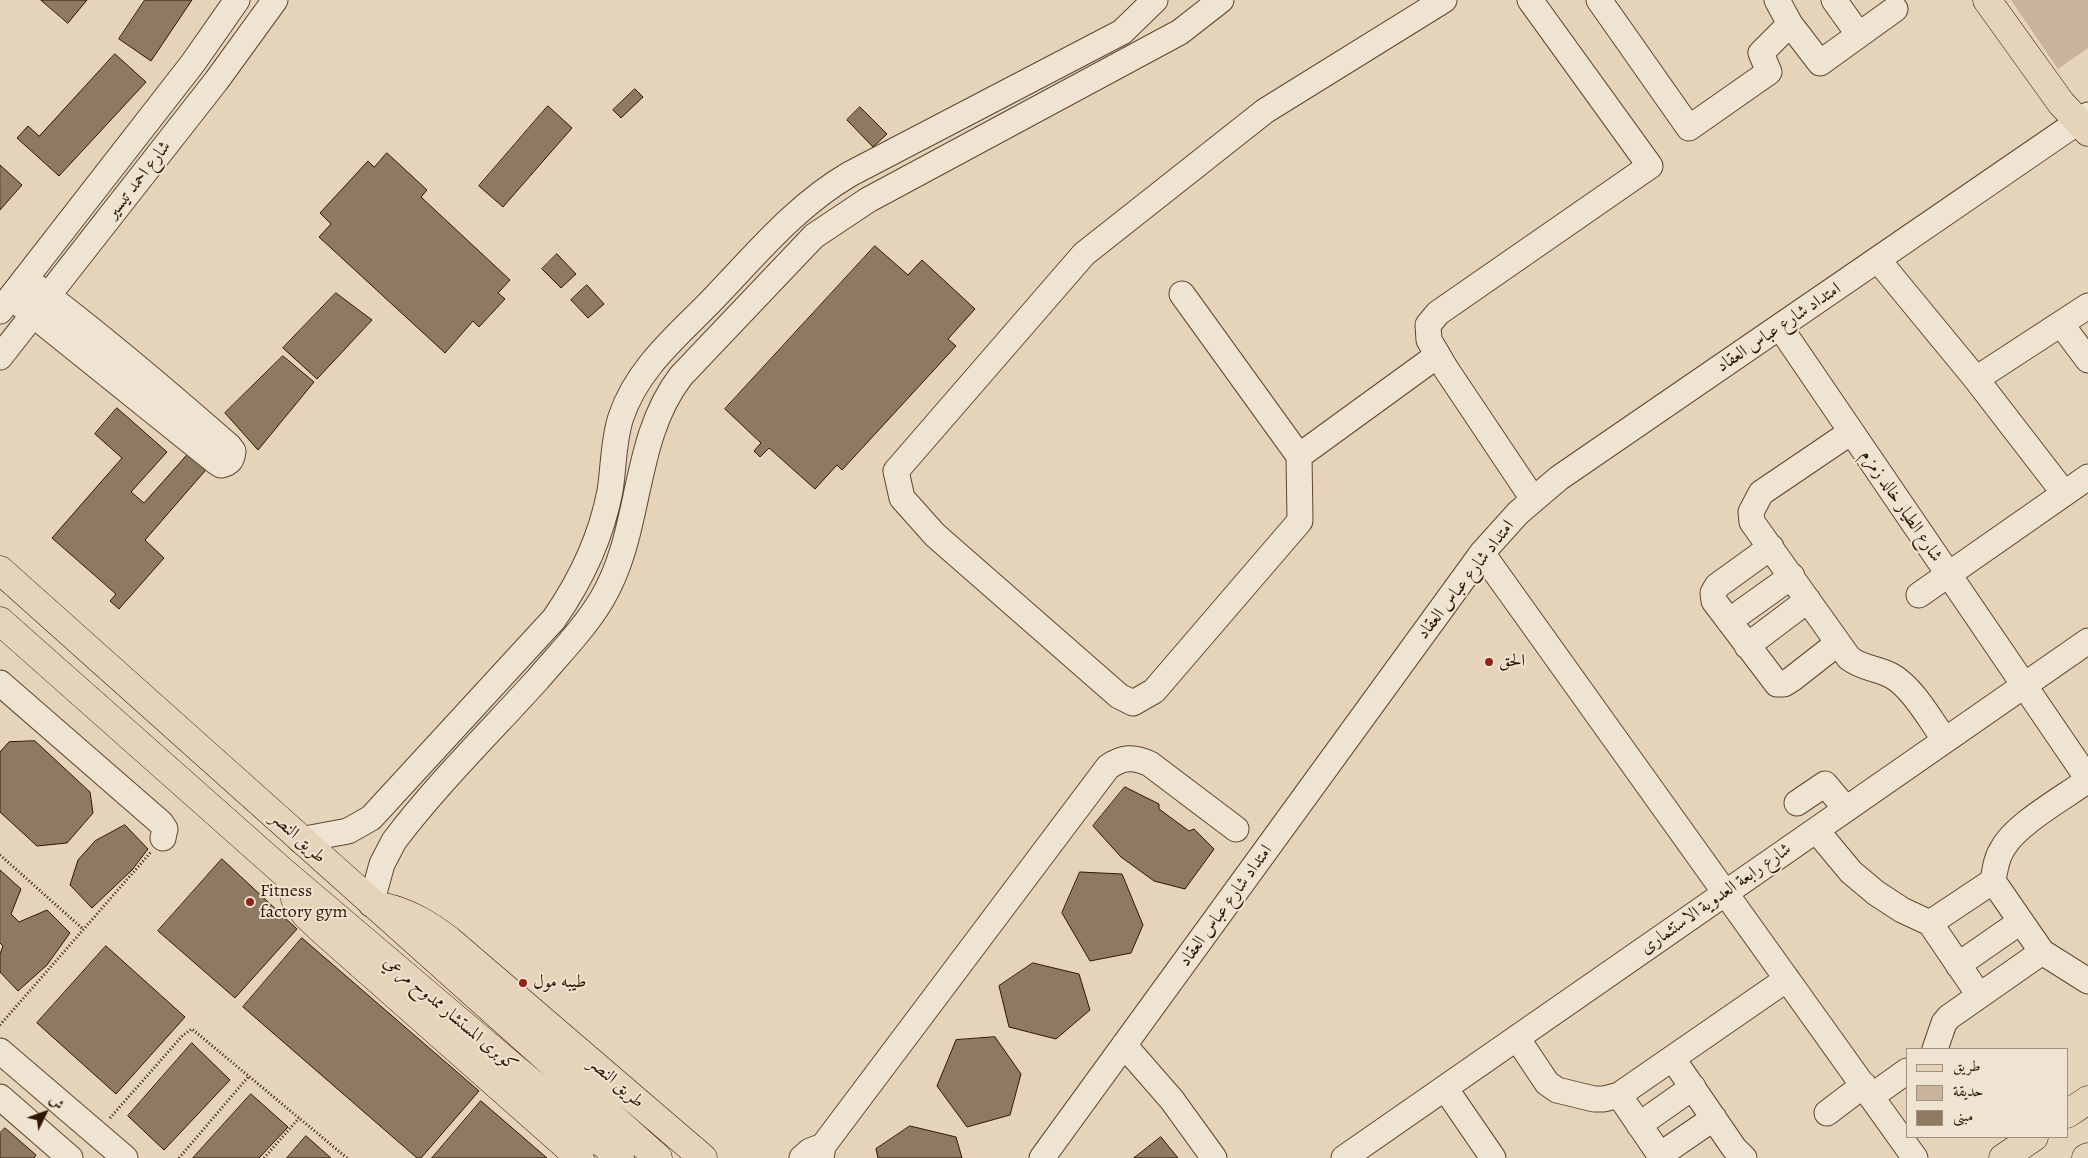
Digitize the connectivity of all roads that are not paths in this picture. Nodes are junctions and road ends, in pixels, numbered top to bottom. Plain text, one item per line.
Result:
1 (238, 0) edge
2 (275, 0) edge
3 (1155, 0) edge
4 (1221, 0) edge
5 (1444, 0) edge
6 (1530, 0) edge
7 (1599, 0) edge
8 (1777, 0) edge
9 (1834, 0) edge
10 (1987, 0) edge
11 (2008, 0) edge
12 (1895, 9) dead end
13 (1790, 24) junction
14 (1859, 35) junction
15 (193, 63) junction
16 (217, 80) junction
17 (2085, 122) edge
18 (1878, 260) junction
19 (1182, 294) dead end
20 (12, 296) edge
21 (48, 296) junction
22 (2088, 306) edge
23 (34, 315) junction
24 (2061, 324) junction
25 (1780, 327) junction
26 (3, 348) edge
27 (1438, 355) junction
28 (2088, 360) edge
29 (126, 373) junction
30 (1976, 379) junction
31 (164, 404) dead end
32 (1851, 432) junction
33 (1300, 456) junction
34 (2088, 477) edge
35 (2064, 493) junction
36 (1533, 499) junction
37 (1771, 548) junction
38 (1482, 554) junction
39 (0, 570) edge
40 (1948, 575) junction
41 (1792, 576) junction
42 (1919, 595) dead end
43 (1808, 600) junction
44 (0, 621) edge
45 (1729, 621) junction
46 (2088, 641) edge
47 (1838, 642) junction
48 (1747, 646) junction
49 (0, 683) edge
50 (2023, 686) junction
51 (1946, 740) junction
52 (2088, 780) edge
53 (1797, 803) dead end
54 (1846, 809) junction
55 (1236, 829) dead end
56 (1816, 830) junction
57 (163, 838) road end
58 (300, 840) junction
59 (281, 870) junction
60 (1993, 881) junction
61 (1726, 893) junction
62 (371, 904) junction
63 (2020, 922) junction
64 (1930, 923) junction
65 (2042, 952) junction
66 (1958, 965) junction
67 (1787, 979) junction
68 (2088, 981) edge
69 (1979, 995) junction
70 (1517, 1038) junction
71 (1124, 1045) junction
72 (1934, 1048) edge
73 (0, 1051) edge
74 (1673, 1059) junction
75 (1906, 1072) edge
76 (1445, 1088) junction
77 (1693, 1088) junction
78 (1868, 1091) junction
79 (1618, 1095) junction
80 (0, 1097) edge
81 (2088, 1100) edge
82 (1827, 1112) dead end
83 (2068, 1113) edge
84 (1714, 1118) junction
85 (1639, 1125) junction
86 (2033, 1138) edge
87 (822, 1152) edge
88 (1733, 1155) edge
89 (1488, 1156) edge
90 (1661, 1157) edge
91 (70, 1158) edge
92 (124, 1158) edge
93 (580, 1158) edge
94 (620, 1158) edge
95 (658, 1158) edge
96 (703, 1158) edge
97 (802, 1158) edge
98 (1042, 1158) edge
99 (1214, 1158) edge
100 (1344, 1158) edge
101 (1915, 1158) edge
102 (2003, 1158) edge

1 - 15 street, شارع احمد تيسير
2 - 16 street, شارع احمد تيسير
3 - 58 street
4 - 62 street
5 - 33 street
6 - 27 street
7 - 13 street
8 - 13 street
9 - 14 street
10 - 17 main road
11 - 17 main road
12 - 14 street
13 - 14 street
15 - 16 street
15 - 20 street, شارع احمد تيسير
16 - 21 street, شارع احمد تيسير
17 - 18 street, امتداد شارع عباس العقاد
18 - 25 street, امتداد شارع عباس العقاد
18 - 30 street
19 - 33 street
20 - 21 street
20 - 23 street
21 - 23 street, شارع احمد تيسير
21 - 29 street
22 - 24 street
23 - 26 street, شارع احمد تيسير
23 - 29 street
24 - 28 street
24 - 30 street
25 - 32 street, شارع الطيار خالد زمزم
25 - 36 street, امتداد شارع عباس العقاد
27 - 33 street
27 - 36 street
29 - 31 street
30 - 35 street
32 - 37 street
32 - 40 street, شارع الطيار خالد زمزم
34 - 35 street
35 - 40 street
36 - 38 street, امتداد شارع عباس العقاد
37 - 41 street
37 - 45 street
38 - 61 street
38 - 71 street, امتداد شارع عباس العقاد
39 - 58 main road, طريق النصر
40 - 42 street
40 - 50 street, شارع الطيار خالد زمزم
41 - 43 street
41 - 45 street
43 - 47 street
43 - 48 street
44 - 59 main road, طريق النصر
45 - 48 street
46 - 50 street, شارع رابعة العدوية الاستثمارى
47 - 48 street
47 - 51 street
49 - 57 street
50 - 51 street, شارع رابعة العدوية الاستثمارى
50 - 52 street, شارع الطيار خالد زمزم
51 - 54 street, شارع رابعة العدوية الاستثمارى
52 - 60 street
53 - 54 street
54 - 56 street, شارع رابعة العدوية الاستثمارى
55 - 87 street
56 - 61 street, شارع رابعة العدوية الاستثمارى
56 - 64 street
58 - 62 main road, طريق النصر
59 - 93 main road, طريق النصر
59 - 94 main road, كوبرى المستشار ممدوح مرعي
60 - 63 street
60 - 64 street
61 - 67 street
61 - 70 street, شارع رابعة العدوية الاستثمارى
62 - 95 main road, كوبرى المستشار ممدوح مرعي
62 - 96 main road, طريق النصر
63 - 65 street
63 - 66 street
64 - 66 street
65 - 68 street
65 - 69 street
66 - 69 street
67 - 74 street
67 - 78 street
69 - 72 street
70 - 76 street, شارع رابعة العدوية الاستثمارى
70 - 79 street
71 - 98 street, امتداد شارع عباس العقاد
71 - 99 street
73 - 92 street
74 - 77 street
74 - 79 street
75 - 78 street
76 - 89 street
76 - 100 street, شارع رابعة العدوية الاستثمارى
77 - 84 street
77 - 85 street
78 - 82 street
78 - 101 street
79 - 85 street
80 - 91 street
81 - 83 main road
84 - 88 street
84 - 90 street
85 - 90 street
86 - 102 main road
87 - 97 street

